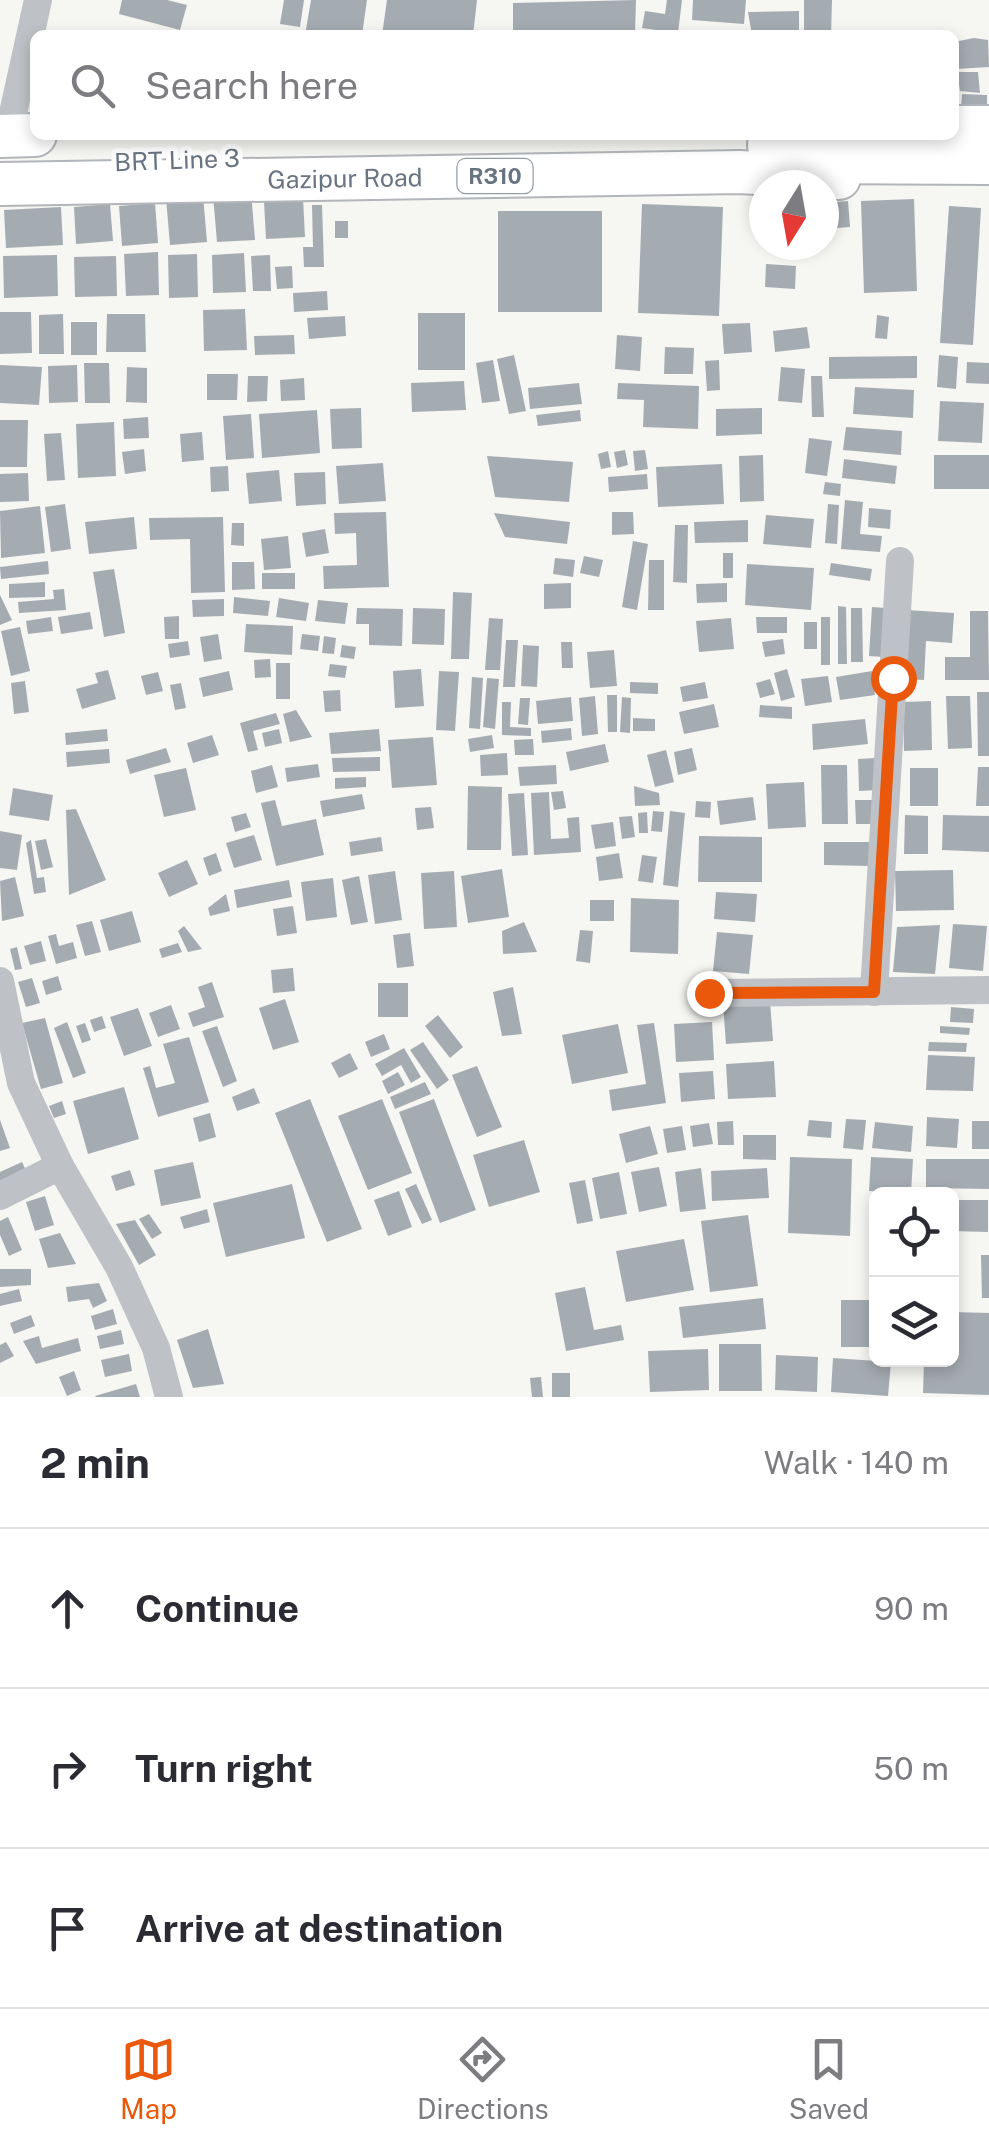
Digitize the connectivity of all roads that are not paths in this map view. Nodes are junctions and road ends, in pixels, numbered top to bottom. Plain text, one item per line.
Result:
1 (38, 0) edge
2 (32, 30) edge
3 (30, 42) edge
4 (959, 127) edge
5 (989, 127) edge
6 (989, 141) edge
7 (11, 142) edge
8 (773, 159) junction
9 (989, 160) edge
10 (989, 180) edge
11 (0, 184) edge
12 (900, 561) dead end
13 (0, 982) edge
14 (989, 990) edge
15 (874, 992) junction
16 (709, 993) dead end
17 (60, 1166) junction
18 (0, 1196) edge
19 (169, 1397) edge

1 - 2 street
3 - 7 street
4 - 5 main road
6 - 8 highway, BRT Line 3
7 - 8 main road, BRT Line 3
8 - 9 highway, BRT Line 3
8 - 10 main road, Gazipur Road / R310
8 - 11 main road, Gazipur Road / R310
12 - 15 street
13 - 17 street
14 - 15 street
15 - 16 street
17 - 18 street
17 - 19 street

